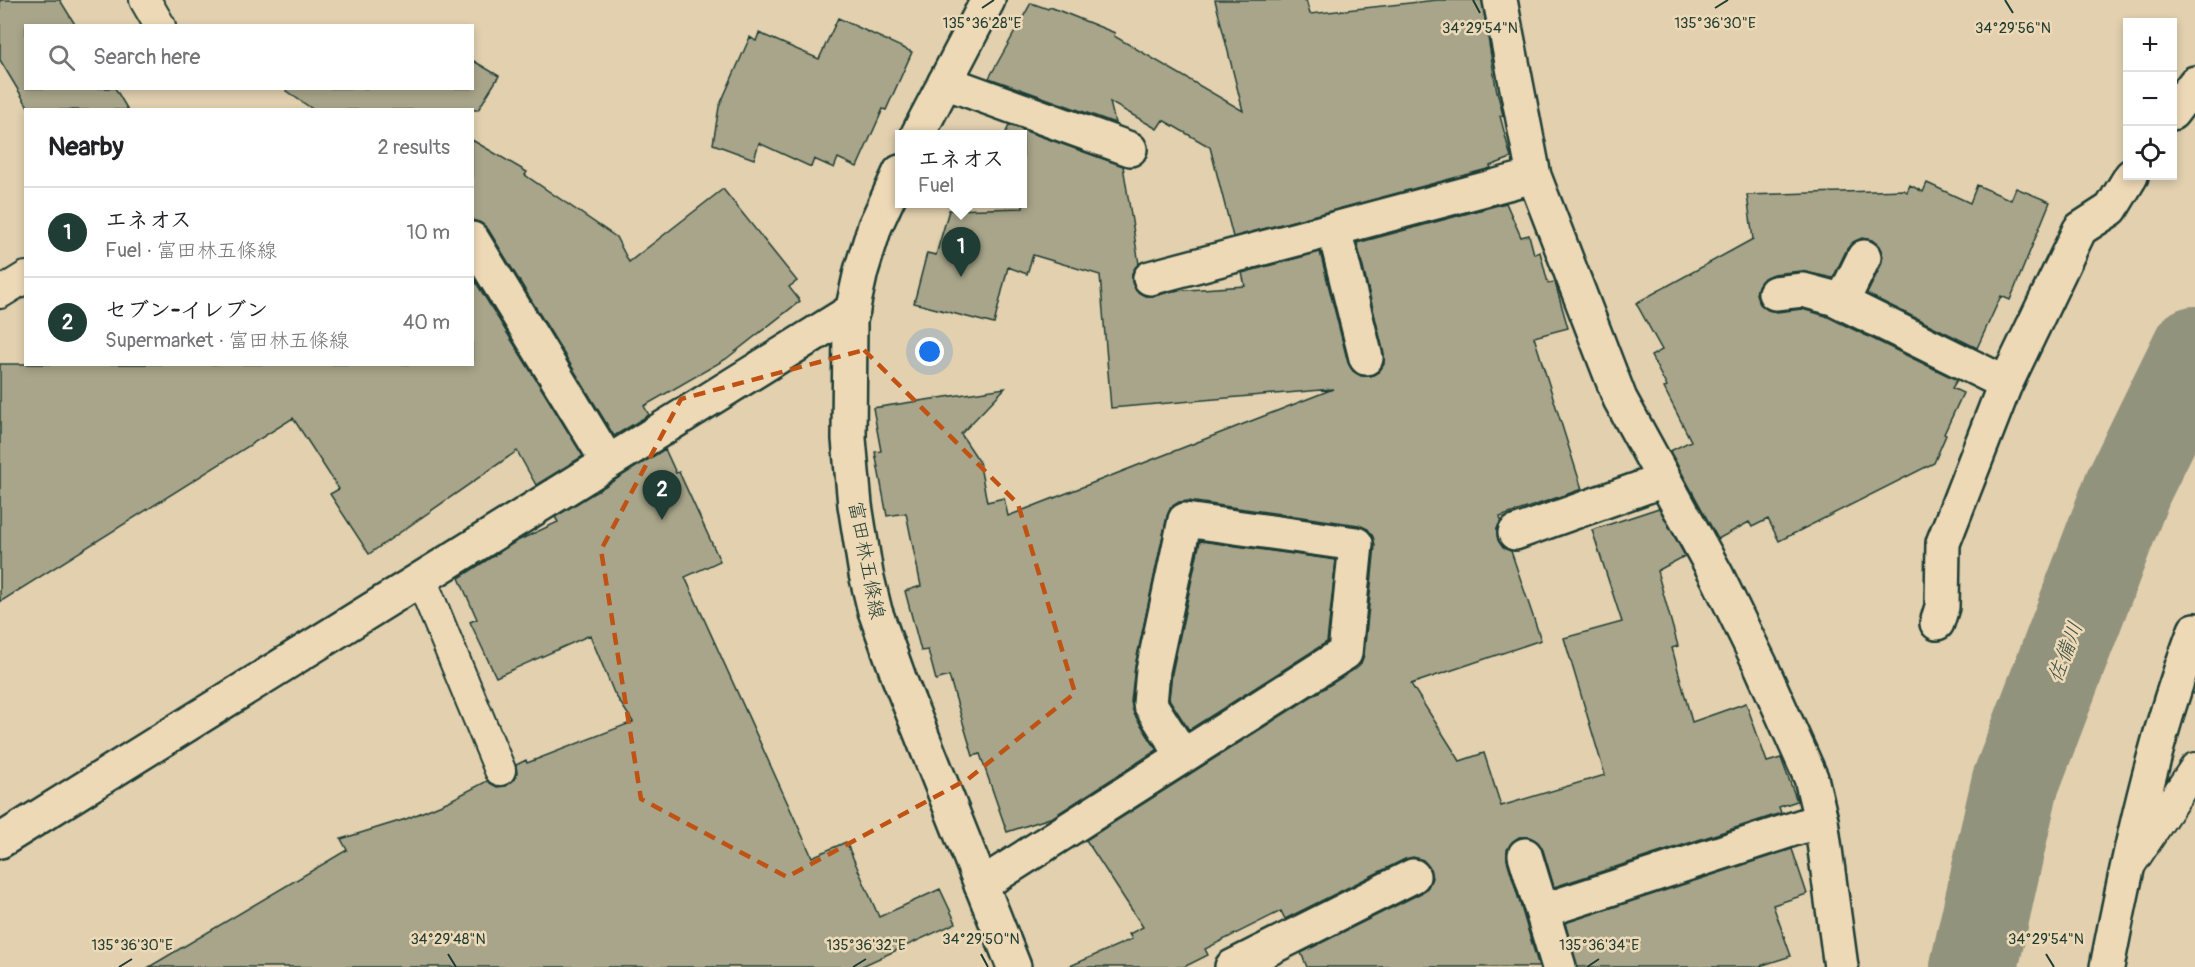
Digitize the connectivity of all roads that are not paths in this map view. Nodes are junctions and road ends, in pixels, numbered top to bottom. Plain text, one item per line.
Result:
1 (144, 0) edge
2 (988, 0) edge
3 (1500, 0) edge
4 (159, 24) edge
5 (945, 82) junction
6 (2195, 83) edge
7 (2177, 106) edge
8 (921, 130) edge
9 (1130, 149) dead end
10 (1534, 176) junction
11 (2129, 180) edge
12 (895, 183) edge
13 (1334, 230) junction
14 (474, 242) edge
15 (1864, 257) dead end
16 (24, 278) edge
17 (1150, 278) dead end
18 (0, 293) edge
19 (1774, 293) dead end
20 (1842, 302) junction
21 (854, 310) junction
22 (1366, 358) dead end
23 (2006, 383) junction
24 (608, 462) junction
25 (1664, 480) junction
26 (1515, 532) dead end
27 (421, 579) junction
28 (1937, 622) dead end
29 (2195, 630) edge
30 (1183, 756) junction
31 (2195, 768) edge
32 (500, 770) dead end
33 (1821, 820) junction
34 (0, 841) edge
35 (1525, 855) dead end
36 (2128, 867) junction
37 (1413, 876) dead end
38 (981, 885) junction
39 (1542, 911) junction
40 (1014, 967) edge
41 (1232, 967) edge
42 (1558, 967) edge
43 (1841, 967) edge
44 (2107, 967) edge

1 - 4 lane
2 - 5 street
3 - 10 street
5 - 8 street
5 - 9 street
6 - 7 street
10 - 13 street
10 - 25 street
11 - 23 street
12 - 21 street, 富田林五條線
13 - 17 street
13 - 22 street
14 - 24 street
15 - 20 street
16 - 18 lane
19 - 20 street
20 - 23 street
21 - 24 street
21 - 38 street, 富田林五條線
23 - 28 street
24 - 27 street
25 - 26 street
25 - 33 street
27 - 32 lane
27 - 34 street
29 - 36 street
30 - 30 street
30 - 38 street
31 - 36 lane
33 - 39 street
33 - 43 street
35 - 39 street
36 - 44 street
37 - 41 street
38 - 40 street, 富田林五條線
39 - 42 street

